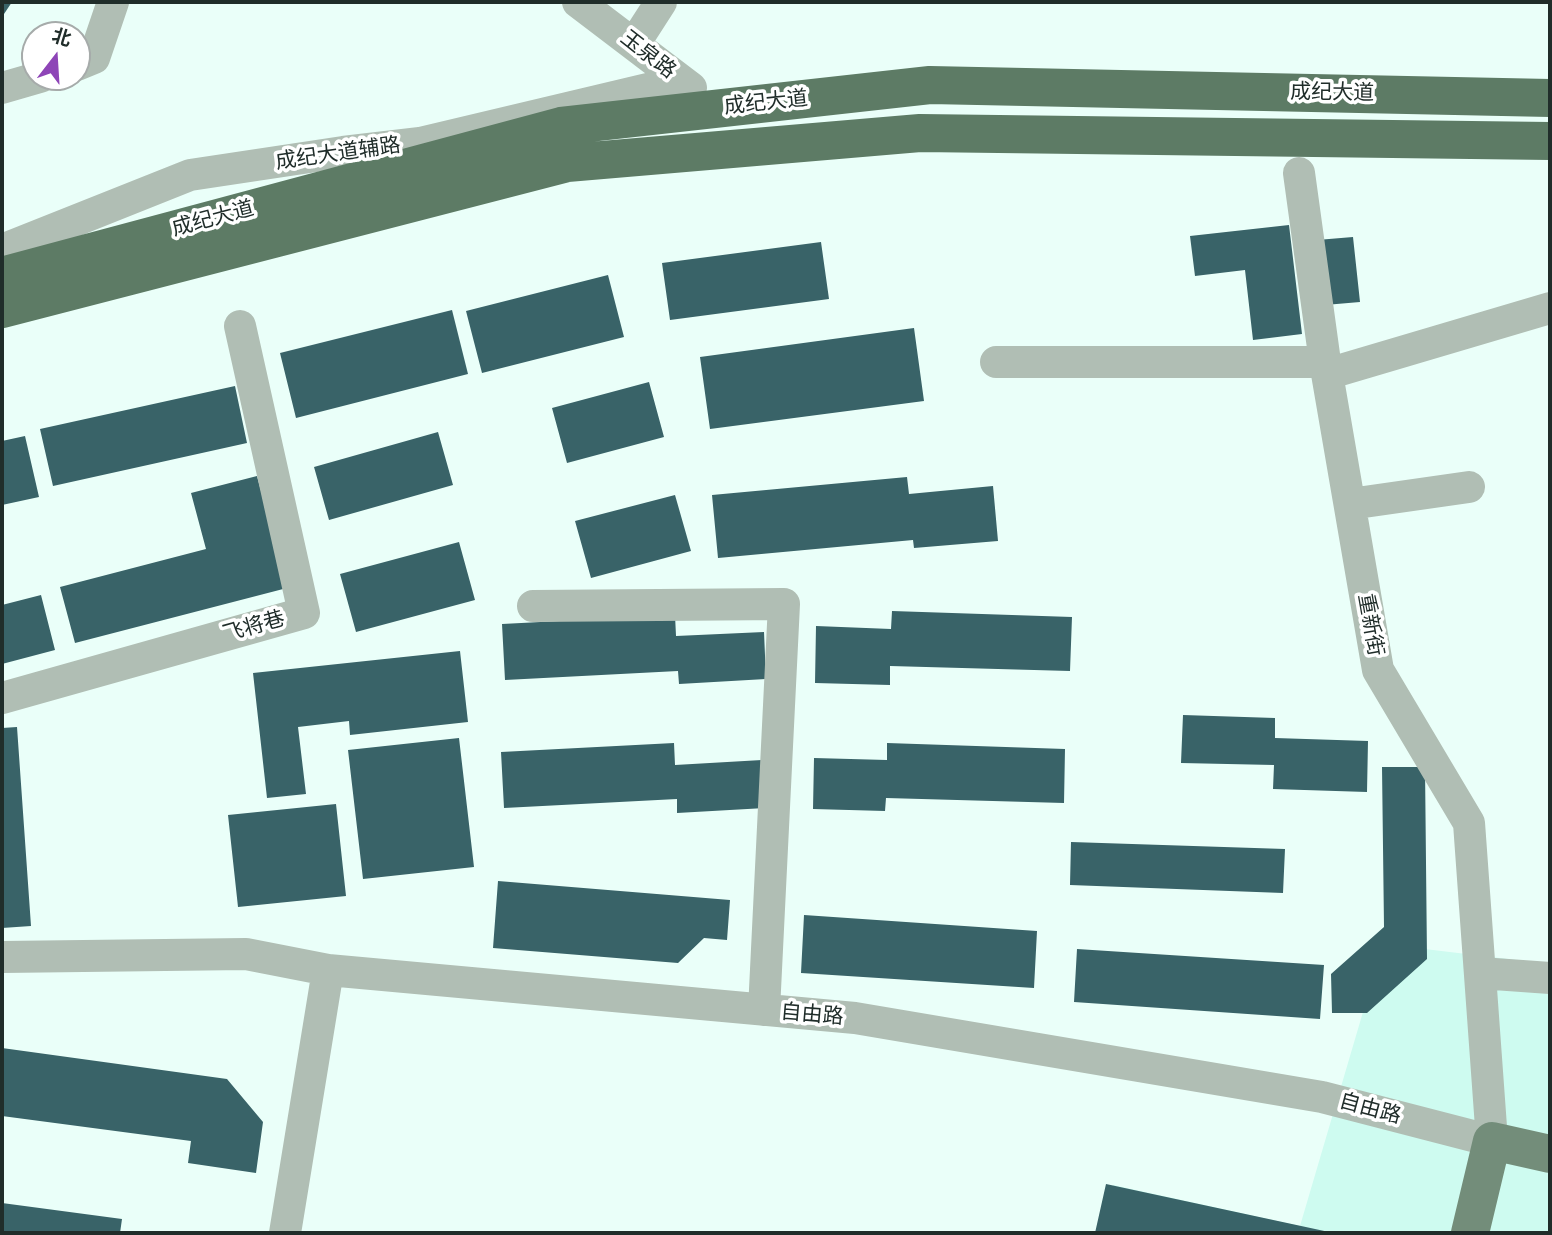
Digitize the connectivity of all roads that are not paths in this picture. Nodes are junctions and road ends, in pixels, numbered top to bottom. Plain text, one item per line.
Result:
1 (113, 2) edge
2 (578, 2) edge
3 (660, 2) edge
4 (634, 44) junction
5 (91, 59) edge
6 (681, 81) junction
7 (21, 82) edge
8 (2, 88) edge
9 (1550, 98) edge
10 (717, 108) junction
11 (1550, 141) edge
12 (1299, 173) dead end
13 (2, 250) edge
14 (2, 276) edge
15 (1550, 308) edge
16 (2, 309) edge
17 (240, 326) dead end
18 (996, 362) dead end
19 (1326, 368) junction
20 (1469, 486) dead end
21 (1350, 504) junction
22 (533, 606) dead end
23 (2, 698) edge
24 (2, 957) edge
25 (328, 970) junction
26 (1480, 973) junction
27 (1550, 978) edge
28 (764, 1010) junction
29 (1492, 1141) junction
30 (1550, 1154) edge
31 (285, 1233) edge
32 (1470, 1233) edge

1 - 5 street
2 - 4 street, 玉泉路
3 - 4 street
4 - 6 street, 玉泉路
6 - 10 street, 玉泉路
6 - 13 street, 成纪大道辅路
7 - 8 street
9 - 10 highway, 成纪大道
10 - 14 highway, 成纪大道
11 - 16 highway, 成纪大道
12 - 19 street, 重新街
15 - 19 street
17 - 23 street, 飞将巷
18 - 19 street
19 - 21 street, 重新街
20 - 21 street
21 - 26 street, 重新街
22 - 28 street
24 - 25 street, 自由路
25 - 28 street, 自由路
25 - 31 street
26 - 27 street
26 - 29 street, 重新街
28 - 29 street, 自由路
29 - 30 main road, 自由路
29 - 32 main road

